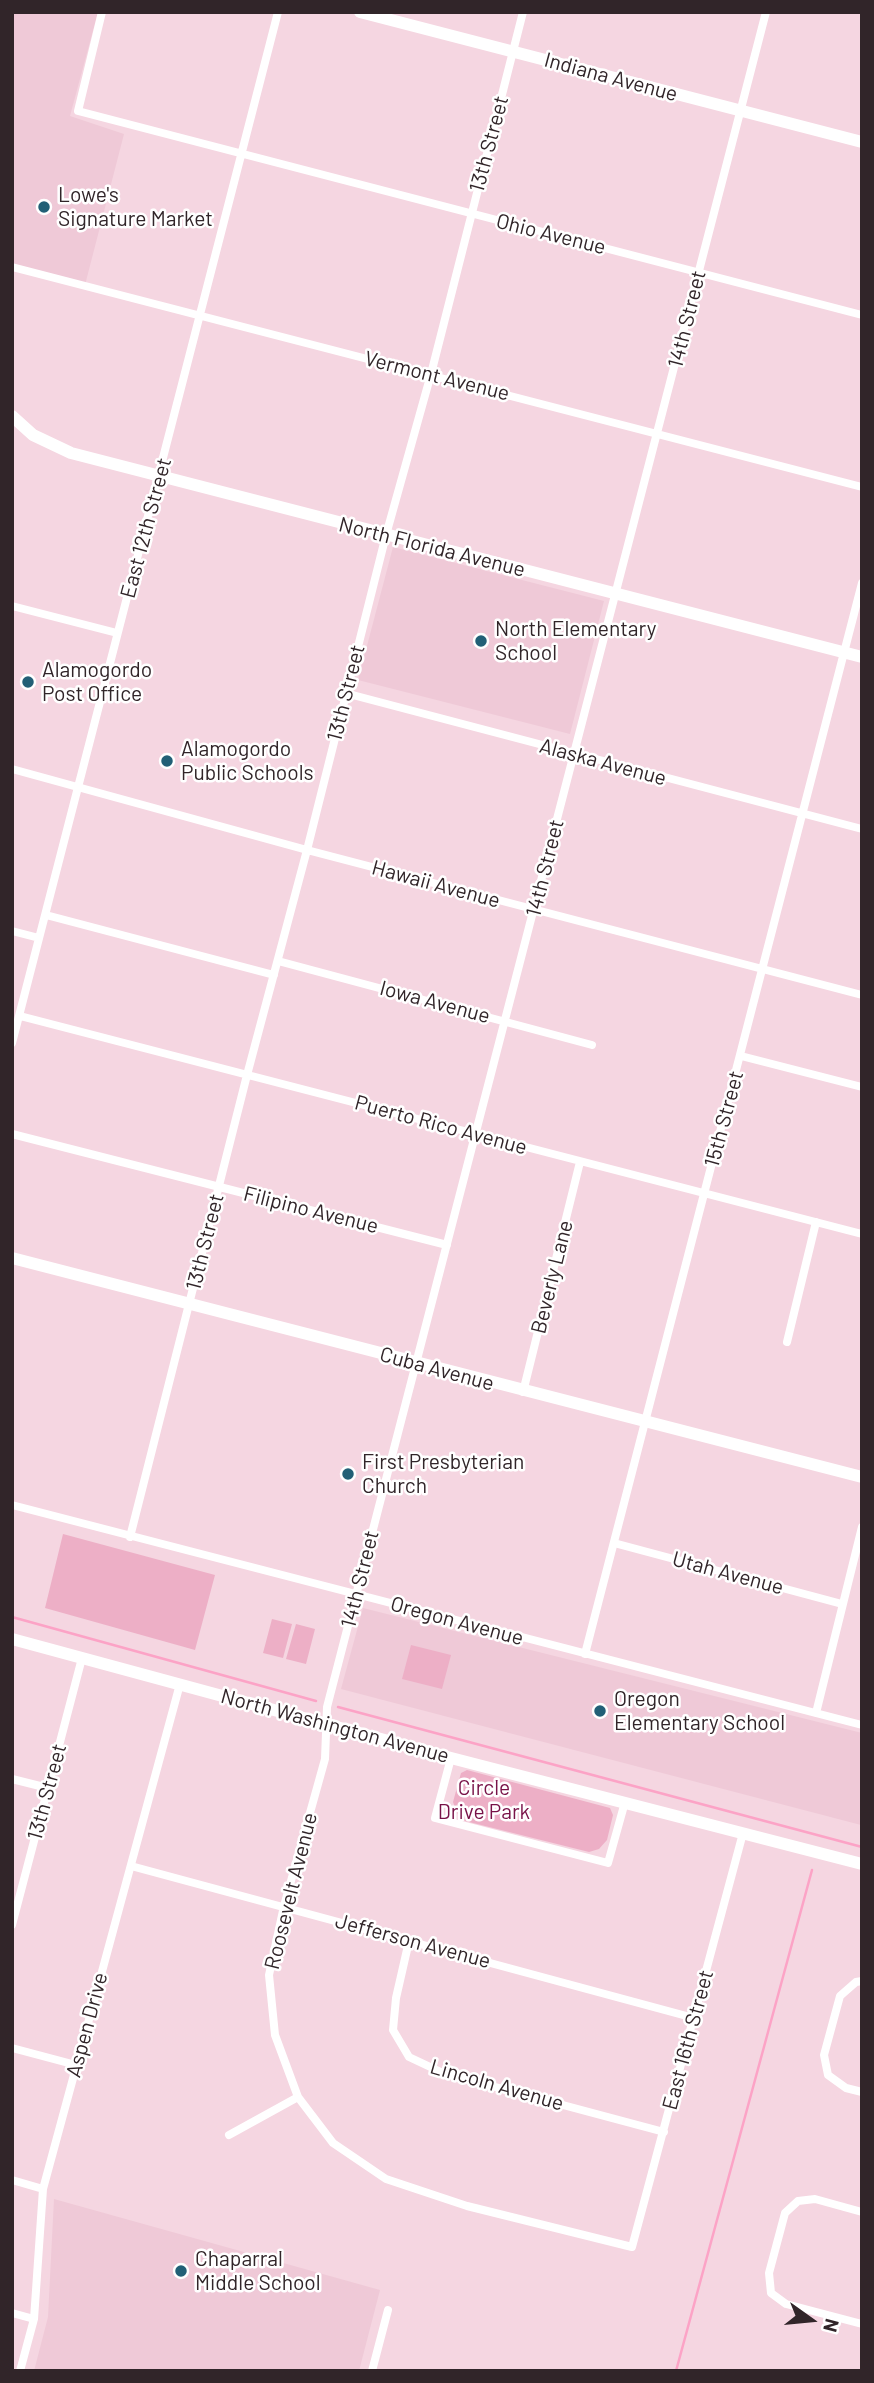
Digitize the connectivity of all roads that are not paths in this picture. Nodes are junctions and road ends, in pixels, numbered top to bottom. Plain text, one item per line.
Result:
1 (102, 12) edge
2 (278, 12) edge
3 (360, 12) edge
4 (523, 12) edge
5 (766, 12) edge
6 (513, 52) junction
7 (741, 111) junction
8 (862, 142) edge
9 (241, 155) junction
10 (470, 214) junction
11 (12, 267) edge
12 (699, 272) junction
13 (862, 315) edge
14 (201, 318) junction
15 (431, 374) junction
16 (12, 416) edge
17 (657, 433) junction
18 (160, 477) junction
19 (862, 487) edge
20 (386, 535) junction
21 (862, 583) edge
22 (616, 593) junction
23 (12, 606) edge
24 (117, 633) junction
25 (844, 652) junction
26 (862, 657) edge
27 (345, 693) junction
28 (574, 754) junction
29 (12, 769) edge
30 (78, 786) junction
31 (803, 814) junction
32 (862, 829) edge
33 (307, 850) junction
34 (535, 910) junction
35 (46, 915) junction
36 (12, 931) edge
37 (39, 938) junction
38 (278, 961) junction
39 (762, 970) junction
40 (274, 975) junction
41 (862, 995) edge
42 (20, 1016) junction
43 (505, 1020) junction
44 (12, 1043) edge
45 (592, 1045) dead end
46 (741, 1056) junction
47 (247, 1075) junction
48 (862, 1087) edge
49 (12, 1134) edge
50 (475, 1134) junction
51 (580, 1162) junction
52 (218, 1186) junction
53 (704, 1193) junction
54 (817, 1222) junction
55 (862, 1234) edge
56 (447, 1245) junction
57 (12, 1258) edge
58 (189, 1305) junction
59 (787, 1342) dead end
60 (416, 1363) junction
61 (523, 1392) junction
62 (644, 1423) junction
63 (862, 1477) edge
64 (12, 1505) edge
65 (862, 1527) edge
66 (130, 1537) junction
67 (614, 1543) junction
68 (356, 1594) junction
69 (842, 1604) junction
70 (12, 1639) edge
71 (585, 1654) junction
72 (82, 1658) junction
73 (180, 1684) junction
74 (816, 1713) junction
75 (326, 1724) junction
76 (862, 1725) edge
77 (451, 1758) junction
78 (12, 1779) edge
79 (48, 1788) junction
80 (625, 1802) junction
81 (743, 1833) junction
82 (862, 1864) edge
83 (131, 1866) junction
84 (284, 1906) junction
85 (12, 1925) edge
86 (410, 1941) junction
87 (862, 1982) edge
88 (694, 2018) junction
89 (12, 2048) edge
90 (76, 2065) junction
91 (862, 2092) edge
92 (298, 2097) junction
93 (664, 2132) junction
94 (229, 2135) dead end
95 (12, 2180) edge
96 (43, 2189) junction
97 (862, 2212) edge
98 (632, 2247) joint
99 (388, 2310) dead end
100 (12, 2314) edge
101 (34, 2319) junction
102 (862, 2324) edge
103 (20, 2371) edge
104 (372, 2371) edge

1 - 9 street, Ohio Avenue
2 - 9 street, East 12th Street
3 - 6 main road, Indiana Avenue
4 - 6 street, 13th Street
5 - 7 street, 14th Street
6 - 7 main road, Indiana Avenue
6 - 10 street, 13th Street
7 - 8 main road, Indiana Avenue
7 - 12 street, 14th Street
9 - 10 street, Ohio Avenue
9 - 14 street, East 12th Street
10 - 12 street, Ohio Avenue
10 - 15 street, 13th Street
11 - 14 street, Vermont Avenue
12 - 13 street, Ohio Avenue
12 - 17 street, 14th Street
14 - 15 street, Vermont Avenue
14 - 18 street, East 12th Street
15 - 17 street, Vermont Avenue
15 - 20 street, 13th Street
16 - 18 main road, North Florida Avenue
17 - 19 street, Vermont Avenue
17 - 22 street, 14th Street
18 - 20 main road, North Florida Avenue
18 - 24 street, East 12th Street
20 - 22 main road, North Florida Avenue
20 - 27 street, 13th Street
21 - 25 street, 15th Street
22 - 25 main road, North Florida Avenue
22 - 28 street, 14th Street
23 - 24 street
24 - 30 street, East 12th Street
25 - 26 main road, North Florida Avenue
25 - 31 street, 15th Street
27 - 28 street, Alaska Avenue
27 - 33 street, 13th Street
28 - 31 street, Alaska Avenue
28 - 34 street, 14th Street
29 - 30 street, Hawaii Avenue
30 - 33 street, Hawaii Avenue
30 - 35 street, East 12th Street
31 - 32 street, Alaska Avenue
31 - 39 street, 15th Street
33 - 34 street, Hawaii Avenue
33 - 38 street, 13th Street
34 - 39 street, Hawaii Avenue
34 - 43 street, 14th Street
35 - 37 street, East 12th Street
35 - 40 street
36 - 37 street
37 - 42 street, East 12th Street
38 - 40 street, 13th Street
38 - 43 street, Iowa Avenue
39 - 41 street, Hawaii Avenue
39 - 46 street, 15th Street
40 - 47 street, 13th Street
42 - 44 street, East 12th Street
42 - 47 street, Puerto Rico Avenue
43 - 45 street, Iowa Avenue
43 - 50 street, 14th Street
46 - 48 street
46 - 53 street, 15th Street
47 - 50 street, Puerto Rico Avenue
47 - 52 street, 13th Street
49 - 52 street, Filipino Avenue
50 - 51 street, Puerto Rico Avenue
50 - 56 street, 14th Street
51 - 53 street, Puerto Rico Avenue
51 - 61 street, Beverly Lane
52 - 56 street, Filipino Avenue
52 - 58 street, 13th Street
53 - 54 street, Puerto Rico Avenue
53 - 62 street, 15th Street
54 - 55 street, Puerto Rico Avenue
54 - 59 street
56 - 60 street, 14th Street
57 - 58 main road, Cuba Avenue
58 - 60 main road, Cuba Avenue
58 - 66 street, 13th Street
60 - 61 main road, Cuba Avenue
60 - 68 street, 14th Street
61 - 62 main road, Cuba Avenue
62 - 63 main road, Cuba Avenue
62 - 67 street, 15th Street
64 - 66 street, Oregon Avenue
65 - 69 street
66 - 68 street, Oregon Avenue
67 - 69 street, Utah Avenue
67 - 71 street, 15th Street
68 - 71 street, Oregon Avenue
68 - 75 street, 14th Street
69 - 74 street
70 - 72 main road, North Washington Avenue
71 - 74 street, Oregon Avenue
72 - 73 main road, North Washington Avenue
72 - 79 street, 13th Street
73 - 75 main road, North Washington Avenue
73 - 83 street, Aspen Drive
74 - 76 street, Oregon Avenue
75 - 77 main road, North Washington Avenue
75 - 84 street, Roosevelt Avenue
77 - 80 main road, North Washington Avenue
77 - 80 street
78 - 79 street
79 - 85 street, 13th Street
80 - 81 main road, North Washington Avenue
81 - 82 main road, North Washington Avenue
81 - 88 street, East 16th Street
83 - 84 street, Jefferson Avenue
83 - 90 street, Aspen Drive
84 - 86 street, Jefferson Avenue
84 - 92 street, Roosevelt Avenue
86 - 88 street, Jefferson Avenue
86 - 93 street, Lincoln Avenue
87 - 91 street
88 - 93 street, East 16th Street
89 - 90 street
90 - 96 street, Aspen Drive
92 - 94 street
92 - 98 street, Roosevelt Avenue
93 - 98 street, East 16th Street
95 - 96 street
96 - 101 street, Aspen Drive
97 - 102 street
99 - 104 street
100 - 101 street
101 - 103 street, Aspen Drive

